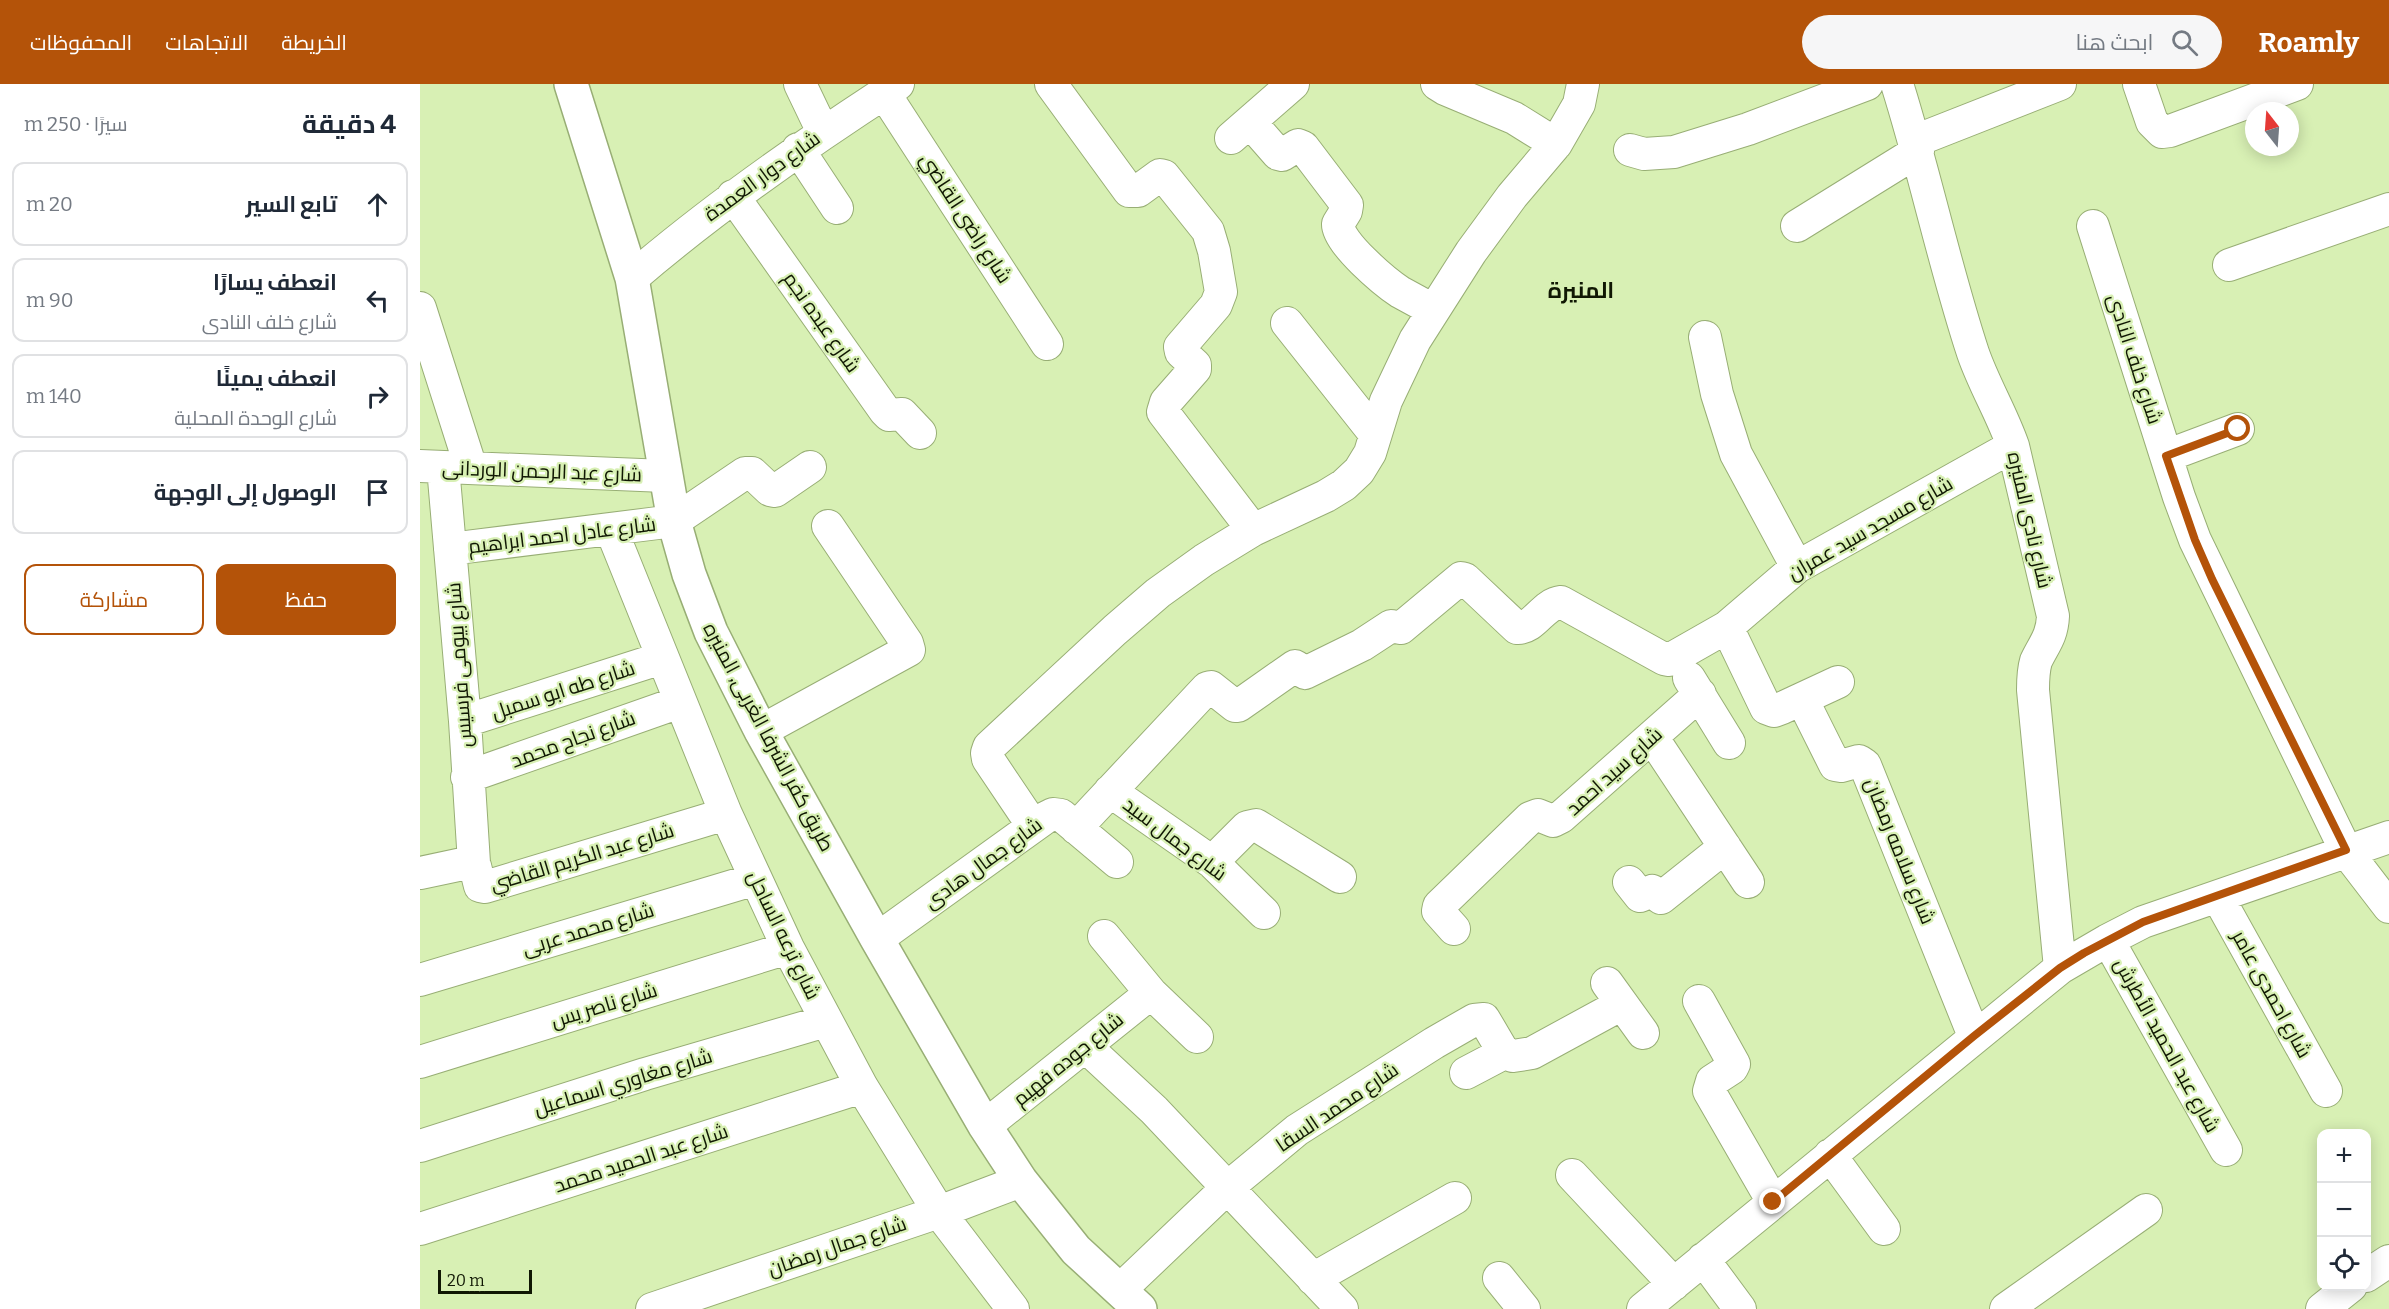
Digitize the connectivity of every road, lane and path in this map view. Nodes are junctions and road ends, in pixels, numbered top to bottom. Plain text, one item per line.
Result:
1 (571, 84) edge
2 (800, 84) edge
3 (1051, 84) edge
4 (1293, 84) edge
5 (1437, 84) edge
6 (1583, 84) edge
7 (1867, 84) edge
8 (1897, 84) edge
9 (2060, 84) edge
10 (2139, 84) edge
11 (2298, 84) edge
12 (891, 88) edge
13 (811, 140) junction
14 (1556, 144) junction
15 (1916, 146) junction
16 (1630, 150) dead end
17 (733, 196) junction
18 (837, 208) dead end
19 (2389, 209) edge
20 (1797, 226) dead end
21 (2093, 226) dead end
22 (2229, 265) dead end
23 (632, 278) junction
24 (420, 308) edge
25 (1433, 310) junction
26 (1287, 323) dead end
27 (1705, 337) dead end
28 (1047, 344) dead end
29 (2238, 429) dead end
30 (920, 434) dead end
31 (1375, 434) junction
32 (2013, 446) junction
33 (2166, 456) junction
34 (444, 467) edge
35 (810, 468) dead end
36 (665, 476) junction
37 (674, 521) junction
38 (828, 526) dead end
39 (611, 530) junction
40 (1253, 530) junction
41 (450, 549) junction
42 (1797, 567) junction
43 (1727, 627) junction
44 (662, 658) junction
45 (1674, 659) junction
46 (1838, 682) dead end
47 (1700, 694) junction
48 (1802, 699) junction
49 (680, 702) junction
50 (465, 721) junction
51 (761, 731) junction
52 (1652, 737) junction
53 (1729, 743) dead end
54 (467, 777) junction
55 (1110, 791) junction
56 (726, 814) junction
57 (1033, 826) junction
58 (1076, 828) junction
59 (2389, 837) edge
60 (1725, 847) junction
61 (2346, 850) junction
62 (1117, 862) dead end
63 (1212, 862) junction
64 (474, 863) junction
65 (420, 873) edge
66 (1340, 877) dead end
67 (756, 879) junction
68 (1629, 882) dead end
69 (1748, 882) dead end
70 (2218, 897) junction
71 (2389, 908) edge
72 (1264, 913) dead end
73 (1454, 929) dead end
74 (1104, 936) dead end
75 (877, 939) junction
76 (2108, 940) junction
77 (788, 948) junction
78 (2060, 968) junction
79 (420, 980) edge
80 (1151, 993) junction
81 (1699, 1000) dead end
82 (826, 1021) junction
83 (1643, 1033) dead end
84 (1974, 1036) junction
85 (1197, 1037) dead end
86 (1085, 1046) junction
87 (1504, 1053) junction
88 (420, 1062) edge
89 (1466, 1072) dead end
90 (862, 1087) junction
91 (2326, 1091) dead end
92 (984, 1126) junction
93 (420, 1146) edge
94 (2226, 1149) dead end
95 (1830, 1155) junction
96 (1572, 1175) dead end
97 (1021, 1181) junction
98 (1227, 1188) junction
99 (1455, 1198) dead end
100 (1773, 1202) junction
101 (2146, 1210) dead end
102 (939, 1212) junction
103 (420, 1229) edge
104 (1884, 1229) dead end
105 (1703, 1259) junction
106 (2374, 1277) edge
107 (1499, 1278) dead end
108 (1313, 1279) junction
109 (1674, 1284) junction
110 (1130, 1300) edge
111 (652, 1309) edge
112 (1013, 1309) edge
113 (1342, 1309) edge
114 (1524, 1309) edge
115 (1643, 1309) edge
116 (1740, 1309) edge
117 (2006, 1309) edge
118 (2322, 1309) edge

1 - 23 street, طريق كفر الشرفا الغربى, المنيره
2 - 13 street
3 - 40 street
4 - 25 street
5 - 14 street
6 - 14 street
7 - 16 street
8 - 15 street, شارع نادى المنيره
9 - 15 street
10 - 11 street
12 - 13 street, شارع دوار العمدة
12 - 28 street, شارع راضى القاضي
13 - 17 street, شارع دوار العمدة
13 - 18 street
14 - 25 street
15 - 20 street
15 - 32 street, شارع نادى المنيره
17 - 23 street, شارع دوار العمدة
17 - 30 street, شارع عبده نجم
19 - 22 street
21 - 33 street, شارع خلف النادى
23 - 36 street, طريق كفر الشرفا الغربى, المنيره
24 - 34 street, شارع بيومى فرسيس
25 - 31 street
26 - 31 street
27 - 42 street
29 - 33 street
31 - 40 street
32 - 42 street, شارع مسجد سيد عمران
32 - 78 street, شارع نادى المنيره
33 - 61 street, شارع خلف النادى
34 - 36 street, شارع عبد الرحمن الوردانى
34 - 41 street, شارع بيومى فرسيس
35 - 37 street
36 - 37 street, طريق كفر الشرفا الغربى, المنيره
37 - 39 street, شارع عادل احمد ابراهيم
37 - 51 street, طريق كفر الشرفا الغربى, المنيره
38 - 51 street
39 - 41 street, شارع عادل احمد ابراهيم
39 - 44 street, شارع ترعه الساحل
40 - 57 street
41 - 50 street, شارع بيومى فرسيس
42 - 43 street, شارع مسجد سيد عمران
43 - 45 street, شارع مسجد سيد عمران
43 - 48 street
44 - 49 street, شارع ترعه الساحل
44 - 50 street, شارع طه ابو سمبل
45 - 47 street
45 - 55 street
46 - 48 street
47 - 52 street, شارع سيد احمد
47 - 53 street
48 - 84 street, شارع سلامه رمضان
49 - 54 street, شارع نجاح محمد
49 - 56 street, شارع ترعه الساحل
50 - 54 street, شارع بيومى فرسيس
51 - 75 street, طريق كفر الشرفا الغربى, المنيره
52 - 60 street
52 - 73 street, شارع سيد احمد
54 - 64 street, شارع بيومى فرسيس
55 - 58 street
55 - 63 street, شارع جمال سيد
56 - 64 street, شارع عبد الكريم القاضي
56 - 67 street, شارع ترعه الساحل
57 - 58 street, شارع جمال هادى
57 - 75 street, شارع جمال هادى
58 - 62 street, شارع جمال هادى
59 - 61 street
60 - 68 street
60 - 69 street
61 - 70 street
61 - 71 street, شارع خلف النادى
63 - 66 street
63 - 72 street, شارع جمال سيد
64 - 65 street, شارع عبد الكريم القاضي
67 - 77 street, شارع ترعه الساحل
67 - 79 street, شارع محمد عربى
70 - 76 street
70 - 91 street, شارع احمدى عامر
74 - 80 street
75 - 92 street, طريق كفر الشرفا الغربى, المنيره
76 - 78 street
76 - 94 street, شارع عبد الحميد الأطرش
77 - 82 street, شارع ترعه الساحل
77 - 88 street, شارع ناصر يس
78 - 84 street
80 - 85 street
80 - 86 street, شارع جوده فهيم
81 - 100 street
82 - 90 street, شارع ترعه الساحل
82 - 93 street, شارع مغاوري اسماعيل
83 - 87 street
84 - 95 street
86 - 92 street, شارع جوده فهيم
86 - 98 street
87 - 89 street
87 - 98 street, شارع محمد السقا
90 - 102 street, شارع ترعه الساحل
90 - 103 street, شارع عبد الحميد محمد
92 - 97 street, طريق كفر الشرفا الغربى, المنيره
95 - 100 street
95 - 104 street
96 - 109 street
97 - 102 street, شارع جمال رمضان
97 - 110 street, طريق كفر الشرفا الغربى, المنيره
98 - 108 street
98 - 110 street, شارع محمد السقا
99 - 108 street
100 - 105 street
101 - 117 street
102 - 111 street, شارع جمال رمضان
102 - 112 street, شارع ترعه الساحل
105 - 109 street
105 - 116 street
106 - 118 street
107 - 114 street
108 - 113 street
109 - 115 street

